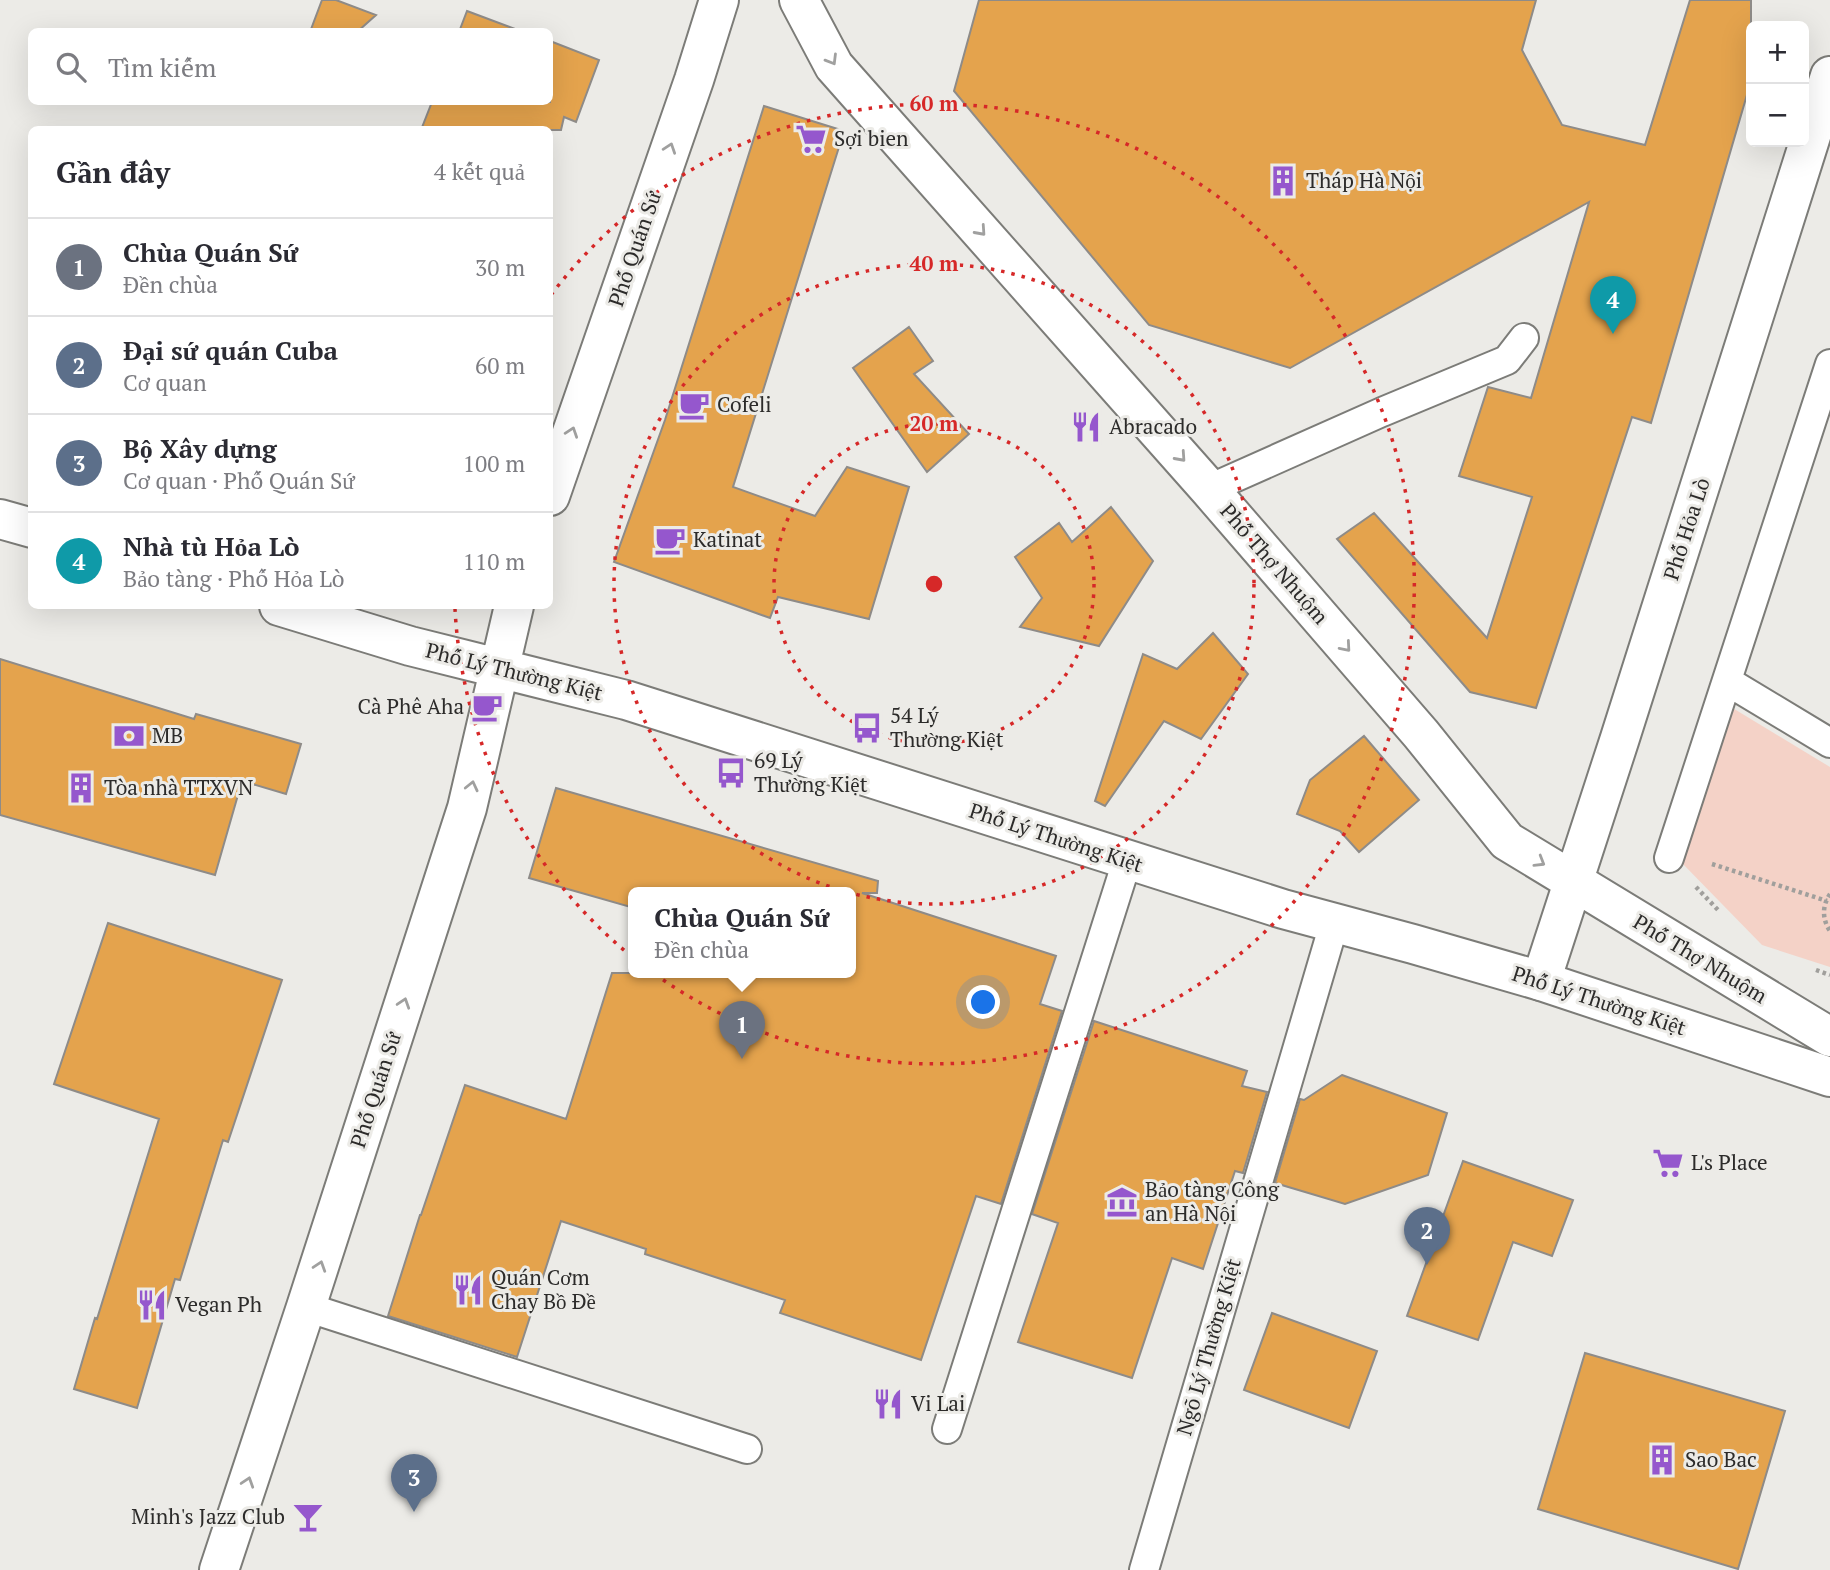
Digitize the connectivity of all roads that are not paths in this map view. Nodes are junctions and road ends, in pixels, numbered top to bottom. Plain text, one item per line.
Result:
1 (719, 0) edge
2 (799, 0) edge
3 (1830, 76) edge
4 (1524, 338) dead end
5 (1829, 368) edge
6 (553, 487) edge
7 (1209, 489) junction
8 (0, 519) edge
9 (28, 527) edge
10 (289, 609) edge
11 (513, 609) edge
12 (499, 669) junction
13 (1727, 681) junction
14 (1830, 743) edge
15 (1670, 854) road end
16 (1127, 861) junction
17 (1574, 882) junction
18 (1334, 923) junction
19 (1542, 981) junction
20 (1830, 1037) edge
21 (1830, 1077) edge
22 (306, 1307) junction
23 (947, 1429) dead end
24 (747, 1449) dead end
25 (219, 1570) edge
26 (1143, 1570) edge

6 -> 1 street, Phố Quán Sứ
2 -> 7 street, Phố Thợ Nhuộm
3 - 17 street, Phố Hỏa Lò
4 - 7 lane
5 - 13 lane
7 -> 17 street, Phố Thợ Nhuộm
8 - 9 street
10 - 12 street, Phố Lý Thường Kiệt
11 - 12 street, Phố Quán Sứ
12 - 16 street, Phố Lý Thường Kiệt
22 -> 12 street, Phố Quán Sứ
13 - 14 lane
13 - 15 lane
16 - 18 street, Phố Lý Thường Kiệt
16 - 23 lane
17 - 19 street, Phố Hỏa Lò
17 - 20 street, Phố Thợ Nhuộm
18 - 19 street, Phố Lý Thường Kiệt
18 - 26 lane, Ngõ Lý Thường Kiệt
19 - 21 street, Phố Lý Thường Kiệt
22 - 24 lane
25 -> 22 street, Phố Quán Sứ

